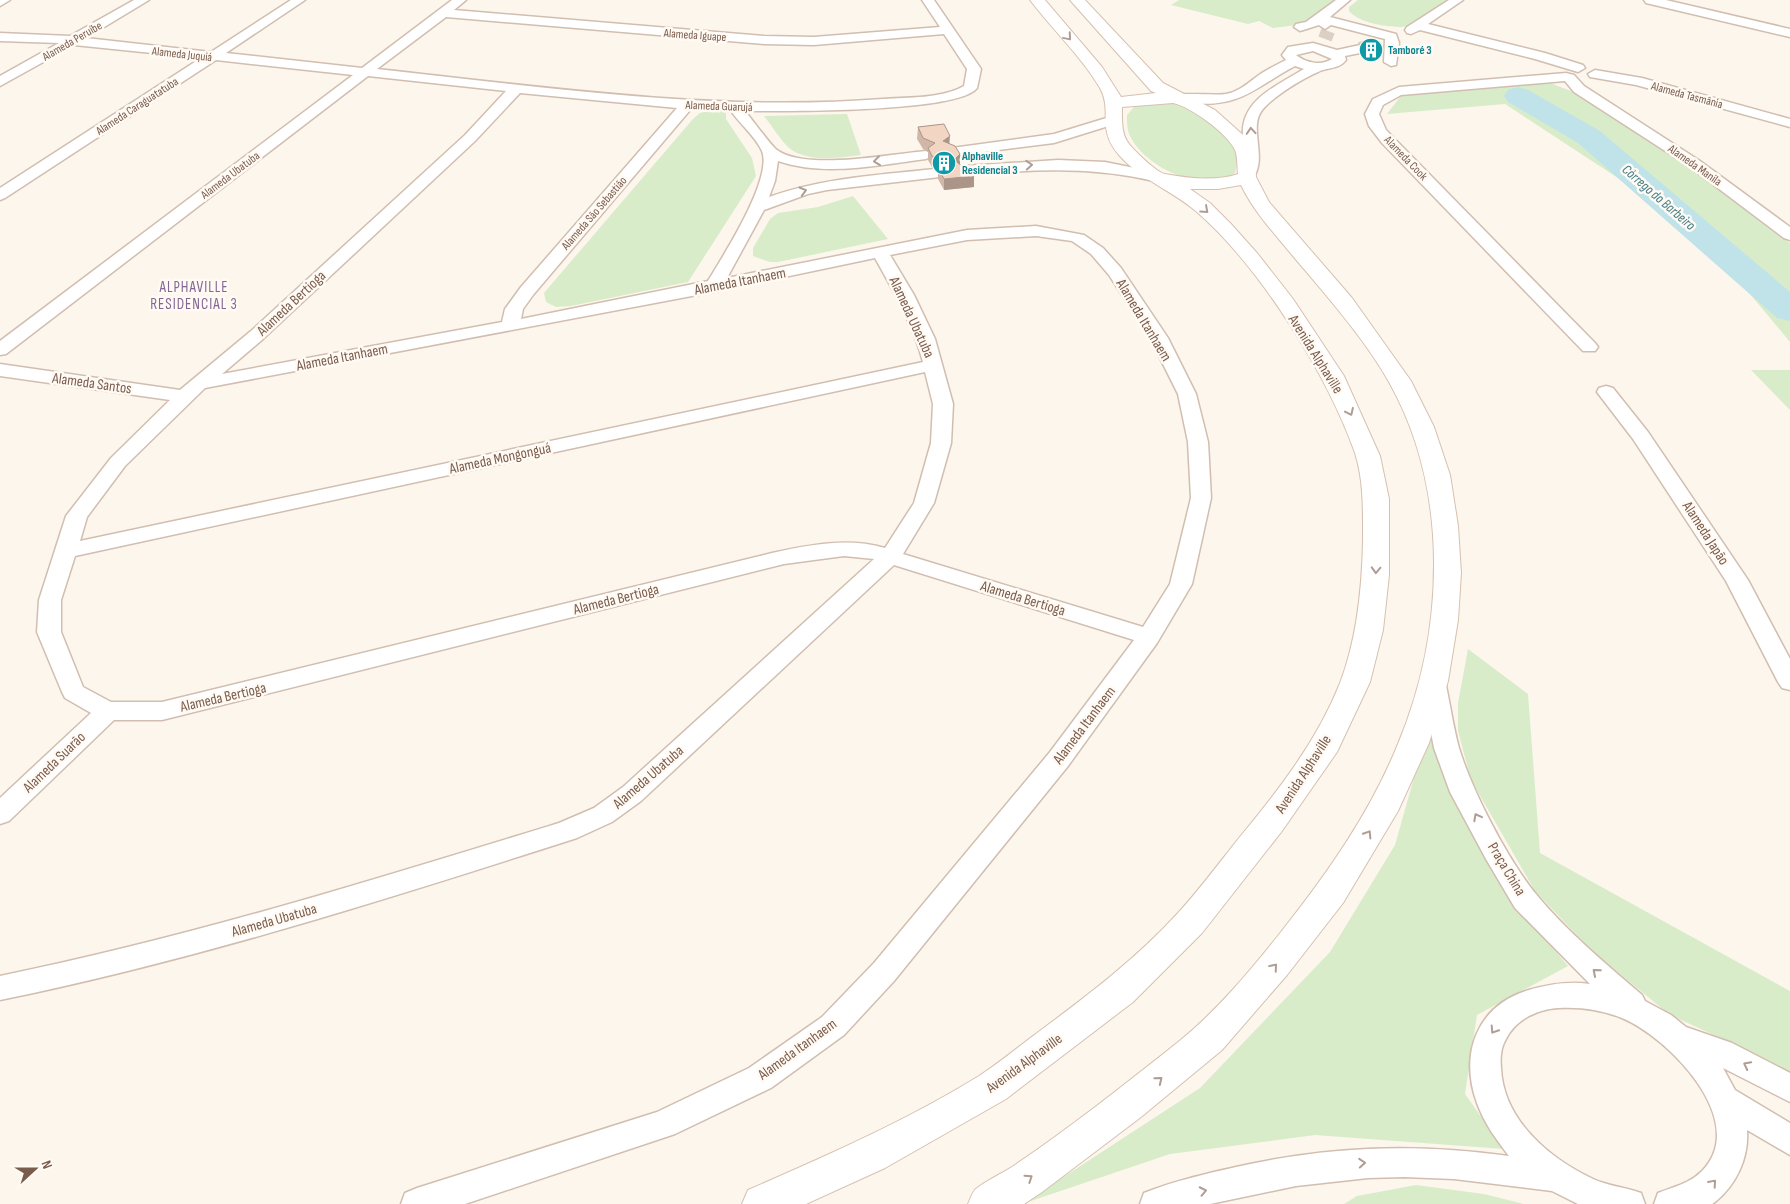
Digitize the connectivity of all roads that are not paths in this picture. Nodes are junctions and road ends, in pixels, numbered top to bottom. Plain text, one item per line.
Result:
1 (4, 0) edge
2 (143, 0) edge
3 (299, 0) edge
4 (460, 0) edge
5 (928, 0) edge
6 (1037, 0) edge
7 (1077, 0) edge
8 (1344, 0) edge
9 (1457, 0) edge
10 (1650, 0) edge
11 (0, 2) edge
12 (443, 14) junction
13 (1420, 26) junction
14 (1300, 27) dead end
15 (1325, 29) junction
16 (947, 30) junction
17 (1790, 33) edge
18 (0, 37) edge
19 (72, 41) junction
20 (1382, 41) junction
21 (1313, 47) junction
22 (1360, 49) tunnel mouth
23 (1336, 54) junction
24 (211, 57) junction
25 (1294, 61) junction
26 (1391, 62) dead end
27 (1317, 66) junction
28 (364, 72) junction
29 (1569, 74) junction
30 (1593, 78) junction
31 (0, 82) edge
32 (517, 88) junction
33 (1173, 98) junction
34 (1597, 99) junction
35 (687, 105) junction
36 (735, 107) junction
37 (1114, 111) junction
38 (1786, 123) edge
39 (968, 150) junction
40 (952, 152) edge
41 (770, 153) junction
42 (926, 155) edge
43 (906, 157) junction
44 (935, 174) edge
45 (914, 175) junction
46 (1154, 176) junction
47 (1247, 177) junction
48 (0, 195) edge
49 (757, 207) junction
50 (1790, 235) edge
51 (880, 253) junction
52 (713, 286) junction
53 (525, 293) junction
54 (578, 312) junction
55 (510, 326) junction
56 (1589, 347) dead end
57 (0, 350) edge
58 (934, 365) junction
59 (0, 370) edge
60 (202, 383) junction
61 (1606, 392) dead end
62 (184, 396) junction
63 (65, 551) junction
64 (890, 557) junction
65 (1149, 637) junction
66 (1433, 681) junction
67 (1790, 682) edge
68 (108, 711) junction
69 (0, 814) edge
70 (0, 988) edge
71 (1646, 1016) junction
72 (1679, 1039) junction
73 (1790, 1088) edge
74 (1725, 1100) junction
75 (1790, 1140) edge
76 (1556, 1176) junction
77 (1619, 1203) edge
78 (417, 1204) edge
79 (762, 1204) edge
80 (988, 1204) edge
81 (1156, 1204) edge
82 (1678, 1204) edge

1 - 11 street
2 - 19 street, Alameda Peruíbe
3 - 24 street, Alameda Caraguatatuba
4 - 12 street, Alameda Ubatuba
5 - 16 street, Alameda Guarujá
6 -> 37 main road, Avenida Alphaville
7 - 33 main road
8 - 15 street
9 - 13 street
10 - 17 street
12 - 16 street, Alameda Iguape
12 - 28 street, Alameda Ubatuba
13 - 20 street
13 - 29 street
14 - 15 street
15 - 20 street
15 - 21 street
16 - 36 street, Alameda Guarujá
18 - 19 street, Alameda Juquiá
19 - 24 street, Alameda Juquiá
19 - 31 street, Alameda Peruíbe
20 - 26 street
21 - 23 street
21 - 25 street
22 - 23 street
23 - 27 street
24 - 28 street, Alameda Juquiá
24 - 48 street, Alameda Caraguatatuba
25 - 27 street
25 - 33 street
47 -> 27 street
28 - 32 street, Alameda Guarujá
28 - 57 street, Alameda Ubatuba
29 - 30 street, Alameda Tasmânia
29 - 34 street, Alameda Manila
29 - 56 street, Alameda Cook
30 - 34 street
30 - 38 street, Alameda Tasmânia
32 - 35 street, Alameda Guarujá
32 - 60 street, Alameda Bertioga
33 - 37 main road
33 - 47 main road
34 - 50 street, Alameda Manila
35 - 36 street, Alameda Guarujá
35 - 53 street, Alameda São Sebastião
36 - 41 street
37 - 39 street
37 - 46 main road, Avenida Alphaville
39 - 40 street
39 -> 46 street
43 -> 41 street
41 - 49 street
42 - 43 street
43 - 45 street
44 - 45 street
49 -> 45 street
46 - 47 main road
46 -> 79 main road, Avenida Alphaville
47 - 66 main road
49 - 52 street
51 - 52 street, Alameda Itanhaem
51 - 58 street, Alameda Ubatuba
51 - 65 street, Alameda Itanhaem
52 - 54 street, Alameda Itanhaem
53 - 54 street
53 - 55 street, Alameda São Sebastião
54 - 55 street, Alameda Itanhaem
55 - 60 street, Alameda Itanhaem
58 - 63 street, Alameda Mongonguá
58 - 64 street, Alameda Ubatuba
59 - 62 street, Alameda Santos
60 - 62 street, Alameda Bertioga
61 - 67 street, Alameda Japão
62 - 63 street, Alameda Bertioga
63 - 68 street, Alameda Bertioga
64 - 65 street, Alameda Bertioga
64 - 68 street, Alameda Bertioga
64 - 70 street, Alameda Ubatuba
65 - 78 street, Alameda Itanhaem
71 -> 66 street, Praça China
80 -> 66 main road
68 - 69 street, Alameda Suarão
71 - 72 street, Praça China
71 -> 76 street, Praça China
73 -> 72 street, Praça China
72 - 74 street, Praça China
74 - 75 street
82 -> 74 street, Praça China
76 - 77 street, Praça China
81 -> 76 street, Praça China

